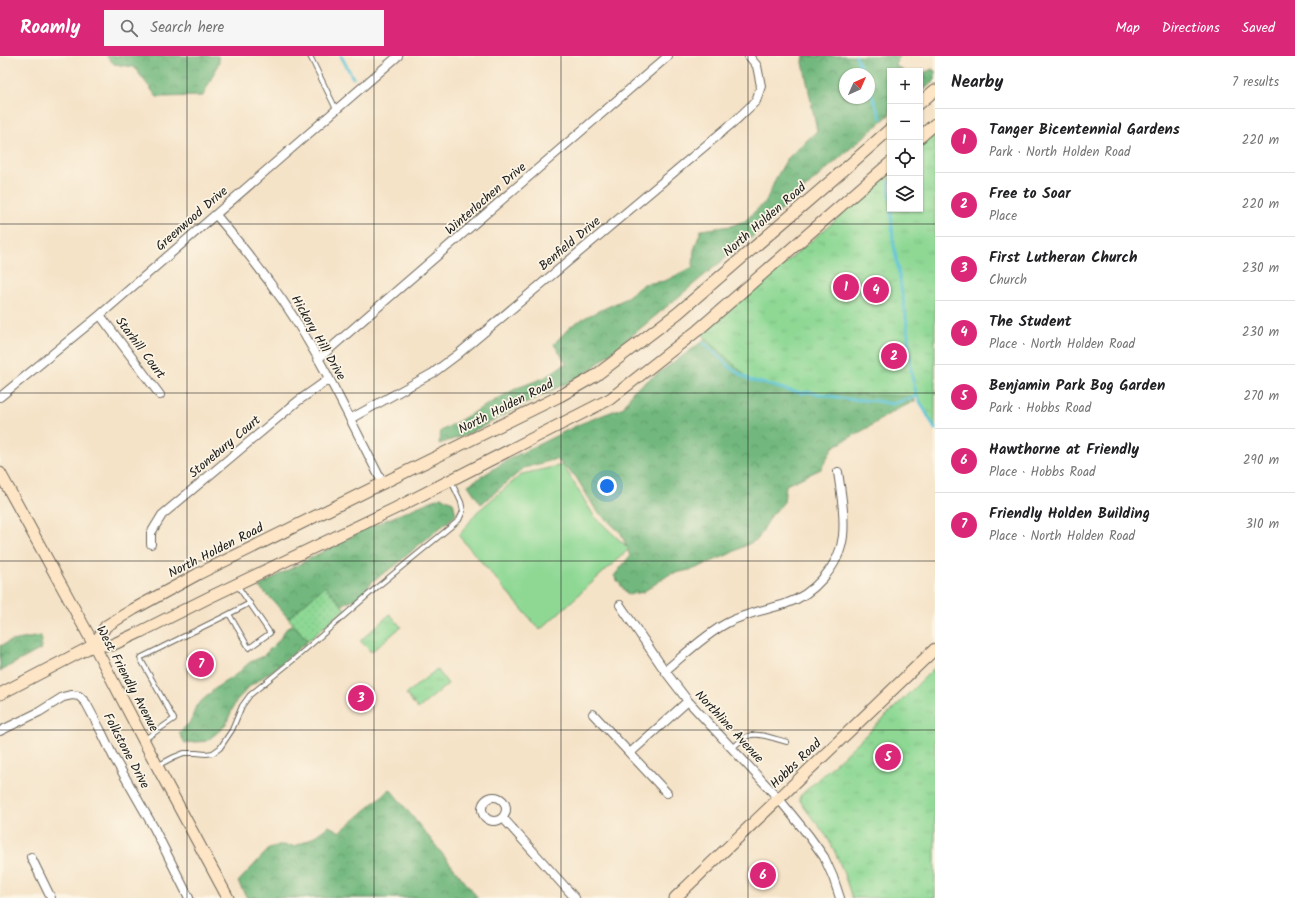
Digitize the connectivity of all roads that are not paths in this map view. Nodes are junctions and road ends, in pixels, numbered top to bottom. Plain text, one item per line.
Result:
1 (310, 56) edge
2 (398, 56) edge
3 (668, 56) edge
4 (749, 56) edge
5 (935, 90) edge
6 (923, 100) edge
7 (336, 109) junction
8 (935, 124) edge
9 (887, 132) edge
10 (923, 134) edge
11 (887, 166) edge
12 (216, 215) junction
13 (100, 315) junction
14 (318, 359) junction
15 (329, 379) junction
16 (160, 395) dead end
17 (0, 398) edge
18 (350, 419) junction
19 (838, 472) dead end
20 (0, 473) edge
21 (451, 480) junction
22 (383, 484) junction
23 (151, 544) dead end
24 (237, 584) junction
25 (250, 603) junction
26 (620, 605) dead end
27 (229, 614) junction
28 (94, 645) junction
29 (935, 649) edge
30 (664, 671) junction
31 (0, 694) edge
32 (688, 701) junction
33 (593, 714) dead end
34 (0, 731) edge
35 (143, 740) junction
36 (787, 742) dead end
37 (732, 748) junction
38 (630, 753) junction
39 (157, 766) junction
40 (667, 793) dead end
41 (779, 799) junction
42 (503, 818) dead end
43 (31, 857) dead end
44 (51, 898) edge
45 (189, 898) edge
46 (228, 898) edge
47 (575, 898) edge
48 (675, 898) edge
49 (840, 898) edge

1 - 7 lane
2 - 7 street, Greenwood Drive
3 - 14 street, Winterlochen Drive
4 - 18 street, Benfield Drive
5 - 6 main road
7 - 12 street, Greenwood Drive
8 - 10 main road
9 - 22 main road, North Holden Road
11 - 21 main road
12 - 13 street, Greenwood Drive
12 - 14 street, Hickory Hill Drive
13 - 16 street, Starhill Court
13 - 17 street, Greenwood Drive
14 - 15 street, Hickory Hill Drive
15 - 18 street, Hickory Hill Drive
15 - 23 street, Stonebury Court
18 - 22 street, Hickory Hill Drive
19 - 30 street
20 - 28 main road, West Friendly Avenue
21 - 24 main road
21 - 39 lane
22 - 28 main road, North Holden Road
24 - 25 lane
24 - 28 main road
25 - 27 lane
25 - 27 lane
26 - 30 street, Northline Avenue
27 - 35 lane
28 - 31 main road
28 - 35 main road, West Friendly Avenue
29 - 41 main road, Hobbs Road
30 - 32 street, Northline Avenue
32 - 37 street, Northline Avenue
32 - 38 street
33 - 38 street
34 - 45 street, Folkstone Drive
35 - 39 main road, West Friendly Avenue
36 - 37 lane
37 - 41 street, Northline Avenue
38 - 40 street
39 - 46 main road, West Friendly Avenue
41 - 48 main road, Hobbs Road
41 - 49 street, Northline Avenue
42 - 47 street
43 - 44 street

